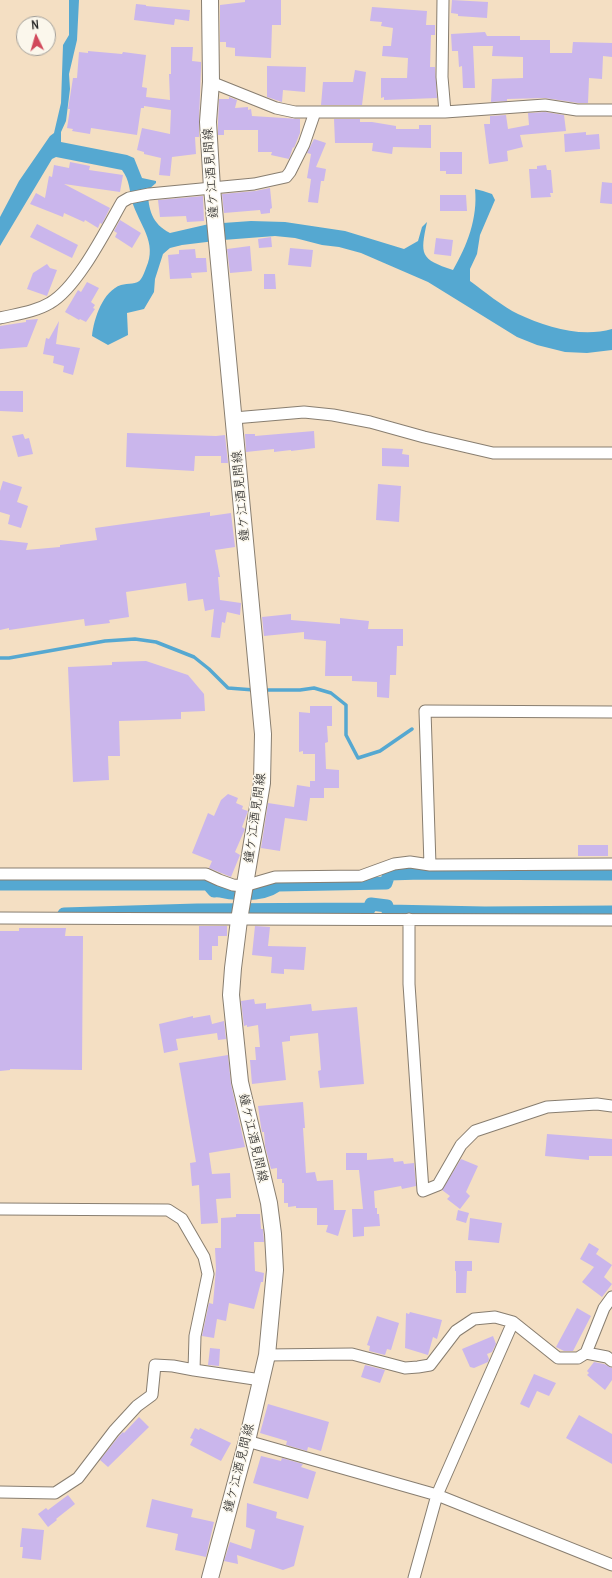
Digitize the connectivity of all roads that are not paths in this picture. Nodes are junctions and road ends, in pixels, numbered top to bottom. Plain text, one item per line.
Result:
1 (210, 0) edge
2 (443, 0) edge
3 (211, 82) junction
4 (612, 110) edge
5 (315, 112) junction
6 (445, 112) junction
7 (212, 188) junction
8 (0, 318) edge
9 (234, 418) junction
10 (612, 453) edge
11 (612, 712) edge
12 (612, 864) edge
13 (430, 866) junction
14 (0, 874) edge
15 (244, 888) junction
16 (0, 918) edge
17 (239, 918) junction
18 (409, 919) junction
19 (612, 920) edge
20 (612, 1106) edge
21 (0, 1210) edge
22 (612, 1297) edge
23 (513, 1322) junction
24 (586, 1353) junction
25 (267, 1355) junction
26 (612, 1361) edge
27 (194, 1370) junction
28 (260, 1380) junction
29 (247, 1441) junction
30 (0, 1492) edge
31 (437, 1495) junction
32 (612, 1565) edge
33 (210, 1578) edge
34 (414, 1578) edge

1 - 3 main road, 鐘ケ江酒見間線
2 - 6 street
3 - 5 street
3 - 7 main road, 鐘ケ江酒見間線
4 - 6 street
5 - 6 street
5 - 7 street
7 - 8 street
7 - 9 main road, 鐘ケ江酒見間線
9 - 10 street
9 - 15 main road, 鐘ケ江酒見間線
11 - 13 street
12 - 13 street
13 - 15 street
14 - 15 street
15 - 17 main road, 鐘ケ江酒見間線
16 - 17 street
17 - 18 street
17 - 25 main road, 鐘ケ江酒見間線
18 - 19 street
18 - 20 street
21 - 27 street
22 - 24 street
23 - 24 street
23 - 25 street
23 - 31 street
24 - 26 street
25 - 28 main road, 鐘ケ江酒見間線
27 - 28 street
27 - 30 street
28 - 29 main road, 鐘ケ江酒見間線
29 - 31 street
29 - 33 main road, 鐘ケ江酒見間線
31 - 32 street
31 - 34 street

